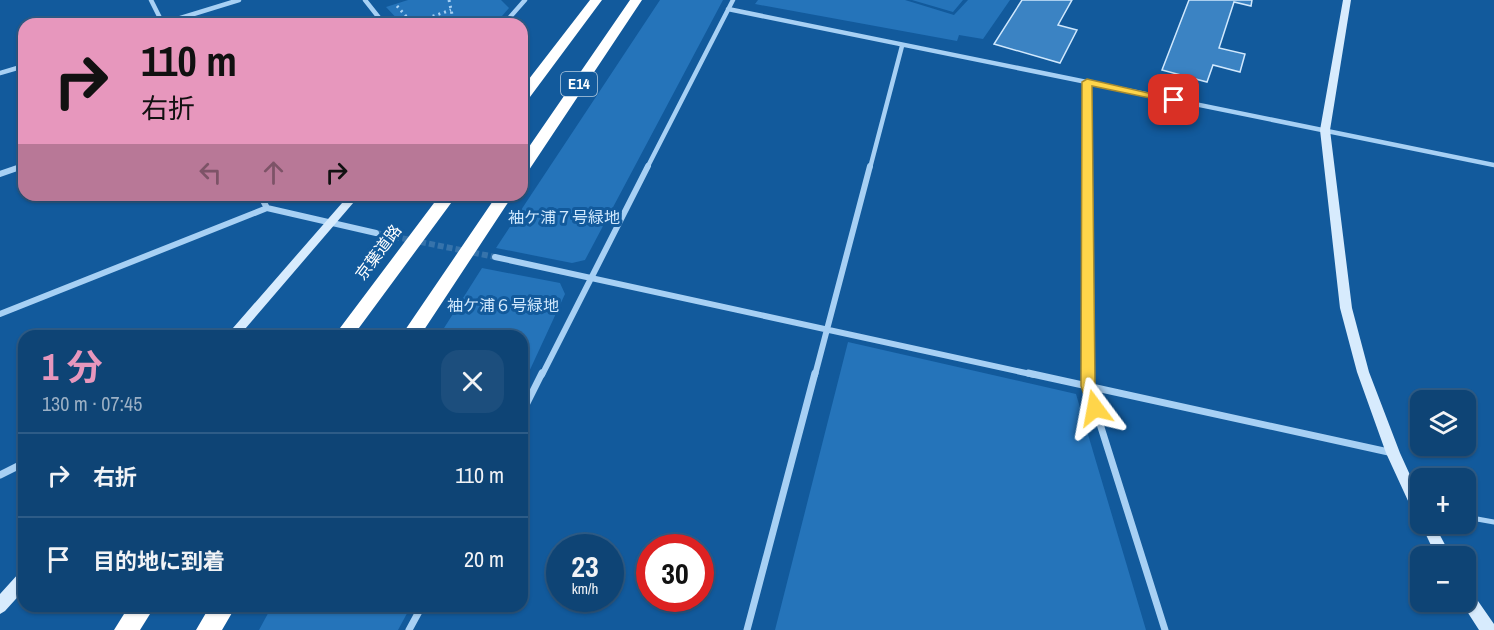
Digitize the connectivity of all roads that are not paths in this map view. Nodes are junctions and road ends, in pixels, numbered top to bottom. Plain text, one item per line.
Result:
1 (151, 0) edge
2 (239, 0) edge
3 (365, 0) edge
4 (525, 0) edge
5 (596, 0) edge
6 (636, 0) edge
7 (733, 0) edge
8 (1347, 0) edge
9 (728, 9) junction
10 (159, 18) edge
11 (181, 18) edge
12 (379, 18) edge
13 (509, 18) edge
14 (902, 46) junction
15 (18, 68) edge
16 (0, 73) edge
17 (1087, 82) junction
18 (528, 90) edge
19 (1325, 130) junction
20 (528, 160) edge
21 (1494, 165) edge
22 (18, 168) edge
23 (0, 174) edge
24 (263, 201) edge
25 (350, 201) edge
26 (444, 201) edge
27 (501, 201) edge
28 (267, 208) junction
29 (331, 223) junction
30 (376, 233) tunnel mouth
31 (495, 256) tunnel mouth
32 (592, 279) junction
33 (0, 314) edge
34 (828, 328) junction
35 (237, 330) edge
36 (348, 330) edge
37 (414, 330) edge
38 (1088, 386) junction
39 (528, 402) edge
40 (1393, 453) junction
41 (18, 466) edge
42 (0, 475) edge
43 (1410, 490) edge
44 (1476, 519) edge
45 (1494, 522) edge
46 (18, 585) edge
47 (0, 606) edge
48 (1476, 611) edge
49 (140, 612) edge
50 (220, 612) edge
51 (419, 612) edge
52 (126, 630) edge
53 (208, 630) edge
54 (409, 630) edge
55 (747, 630) edge
56 (1165, 630) edge
57 (1488, 630) edge

1 - 10 street
2 - 11 street
3 - 12 street
4 - 13 street
5 - 18 highway, E14
6 - 20 highway, E14
7 - 9 street
8 - 19 street
9 - 14 street
9 - 32 street
14 - 17 street
14 - 34 street
15 - 16 street
17 - 19 street
17 - 38 street
19 - 21 street
19 - 40 street
22 - 23 street
24 - 28 street
25 - 29 street
26 - 36 highway, 京葉道路
27 - 37 highway
28 - 29 street
28 - 33 street
29 - 30 street
29 - 35 street
31 - 32 street
32 - 34 street
32 - 39 street
34 - 38 street
34 - 55 street
38 - 40 street
38 - 56 street
40 - 43 street
41 - 42 street
44 - 45 lane
46 - 47 street
48 - 57 street
49 - 52 highway
50 - 53 highway
51 - 54 street

